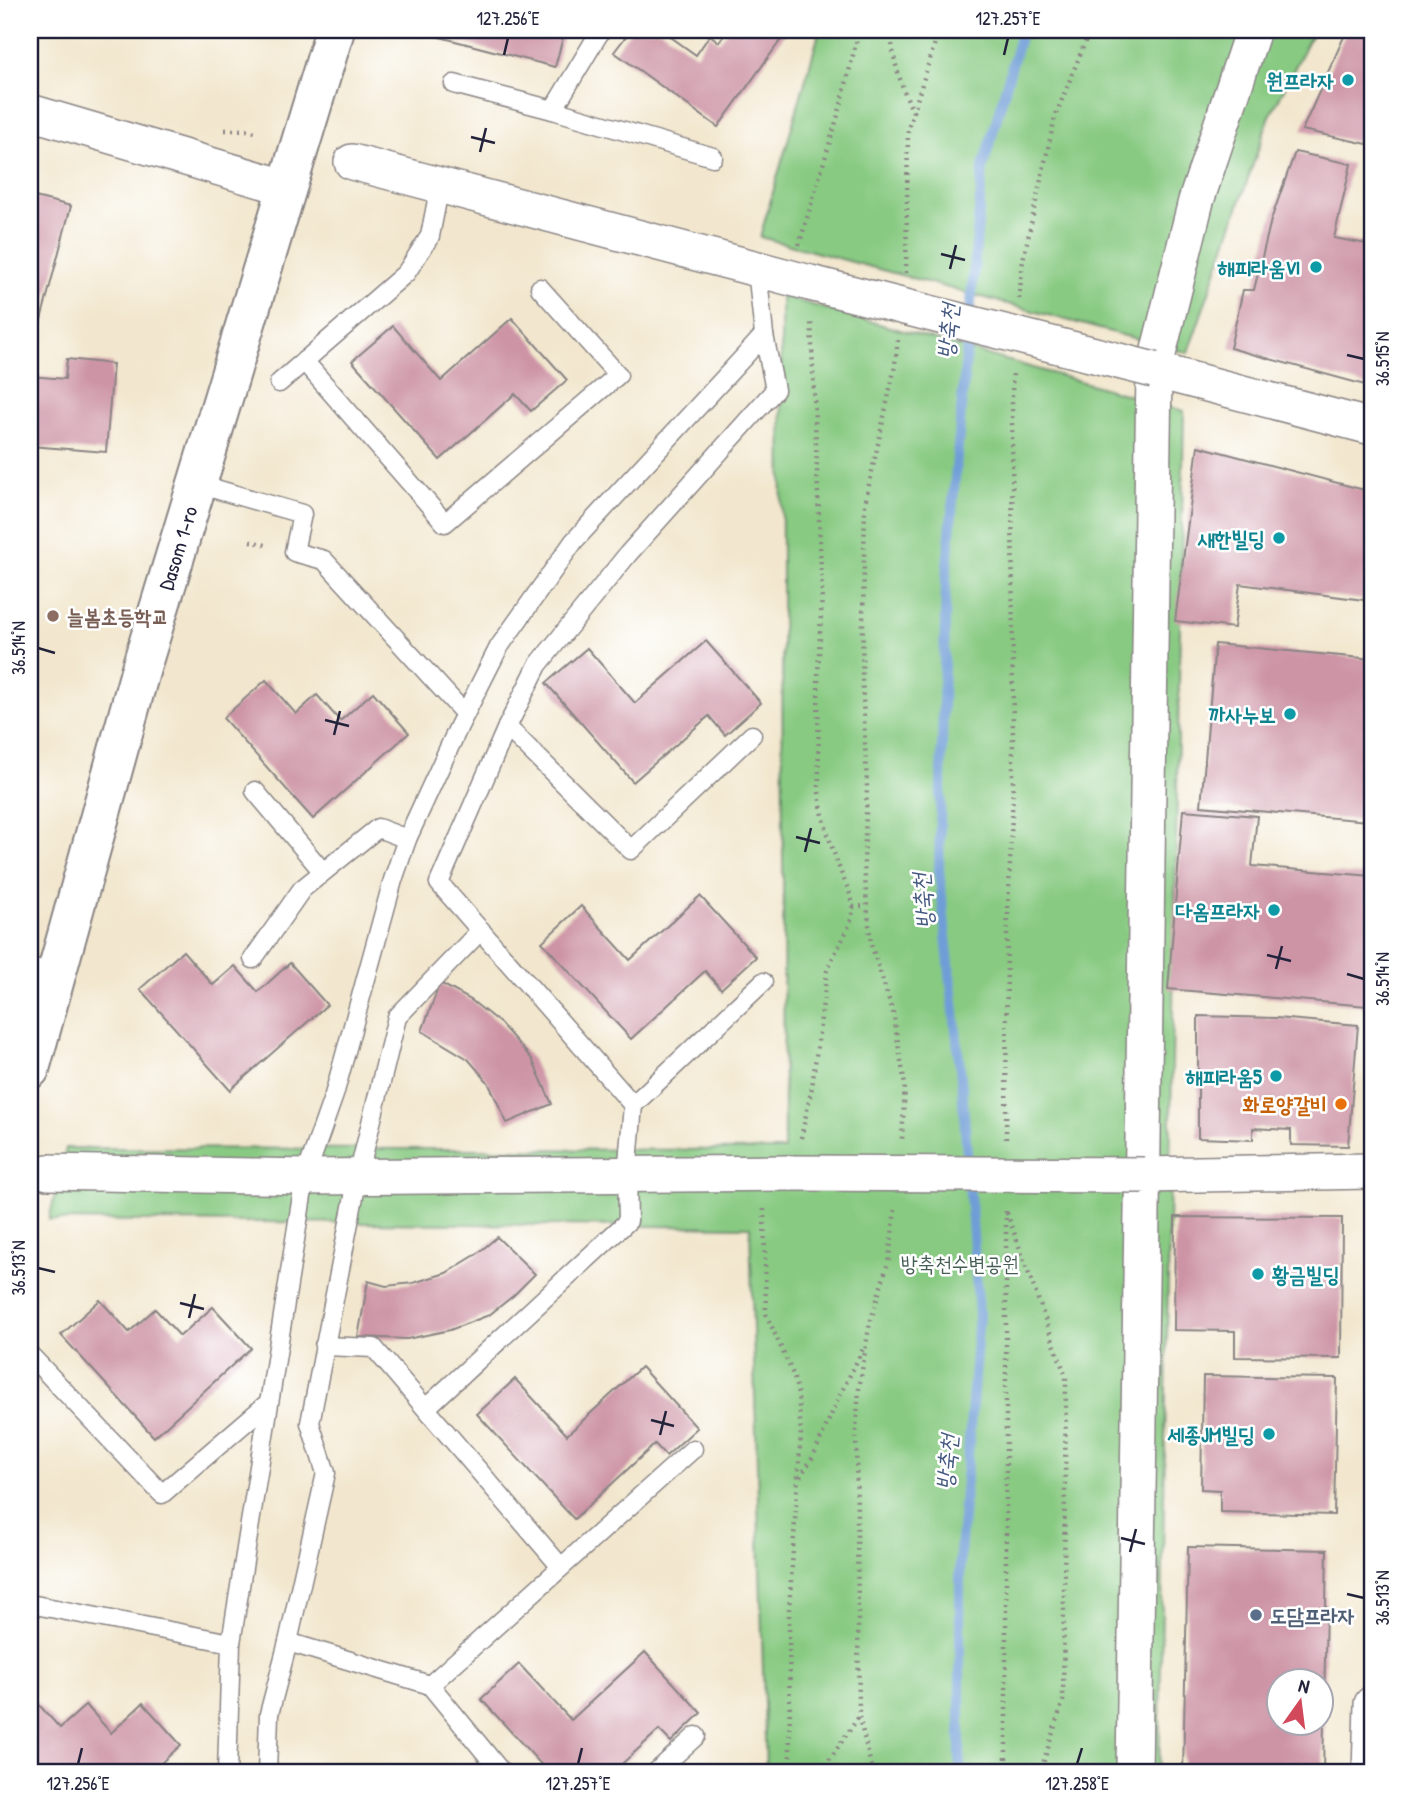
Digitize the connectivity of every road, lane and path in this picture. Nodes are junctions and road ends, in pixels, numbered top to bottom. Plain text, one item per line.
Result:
1 (335, 30) edge
2 (601, 30) edge
3 (859, 30) edge
4 (891, 30) edge
5 (939, 30) edge
6 (1090, 30) edge
7 (1253, 30) edge
8 (454, 84) dead end
9 (553, 110) junction
10 (30, 112) edge
11 (913, 112) junction
12 (713, 158) dead end
13 (352, 162) dead end
14 (440, 185) junction
15 (288, 188) junction
16 (789, 277) junction
17 (906, 279) dead end
18 (540, 288) dead end
19 (1019, 299) dead end
20 (900, 332) dead end
21 (764, 335) junction
22 (304, 361) junction
23 (1014, 366) dead end
24 (1154, 370) junction
25 (279, 383) dead end
26 (1372, 427) edge
27 (198, 484) junction
28 (465, 714) junction
29 (507, 727) junction
30 (752, 734) dead end
31 (255, 791) dead end
32 (407, 839) junction
33 (323, 872) junction
34 (867, 906) junction
35 (853, 907) junction
36 (481, 930) junction
37 (253, 959) dead end
38 (43, 970) edge
39 (763, 982) dead end
40 (30, 1069) edge
41 (633, 1105) junction
42 (1006, 1145) dead end
43 (901, 1151) dead end
44 (1372, 1171) edge
45 (48, 1172) dead end
46 (778, 1173) junction
47 (627, 1174) junction
48 (1143, 1175) junction
49 (358, 1176) junction
50 (305, 1177) junction
51 (896, 1205) dead end
52 (866, 1343) junction
53 (324, 1346) junction
54 (30, 1355) edge
55 (268, 1403) junction
56 (426, 1408) junction
57 (693, 1449) dead end
58 (799, 1480) junction
59 (561, 1567) junction
60 (30, 1604) edge
61 (288, 1642) junction
62 (231, 1643) junction
63 (430, 1685) junction
64 (1372, 1704) edge
65 (859, 1717) junction
66 (696, 1736) dead end
67 (228, 1773) edge
68 (267, 1773) edge
69 (502, 1773) edge
70 (655, 1773) edge
71 (790, 1773) edge
72 (824, 1773) edge
73 (873, 1773) edge
74 (1006, 1773) edge
75 (1040, 1773) edge
76 (1133, 1773) edge
77 (1370, 1773) edge

1 - 15 street, Dasom 1-ro
2 - 9 lane
3 - 16 path
4 - 11 path
5 - 11 path
6 - 19 path
7 - 24 street
8 - 9 lane
9 - 12 lane
10 - 15 street
11 - 17 path
13 - 14 street
14 - 16 street
14 - 22 lane
15 - 27 street, Dasom 1-ro
16 - 21 lane
16 - 24 street, bridge
16 - 35 path
18 - 22 lane
20 - 34 path
21 - 28 lane
21 - 29 lane
22 - 25 lane
23 - 42 path
24 - 26 street
24 - 48 street
27 - 28 lane
27 - 38 street, Dasom 1-ro
28 - 32 lane
29 - 30 lane
29 - 36 lane
31 - 33 lane
32 - 33 lane
32 - 50 lane
33 - 37 lane
34 - 35 path
34 - 43 path
35 - 46 path
36 - 41 lane
36 - 49 lane
38 - 40 street, Dasom 1-ro
39 - 41 lane
41 - 47 lane
44 - 48 street
45 - 50 street
46 - 47 street
46 - 48 street, bridge
46 - 58 path
47 - 49 street
47 - 56 lane
48 - 76 street
49 - 50 street
49 - 53 lane
50 - 55 lane
51 - 52 path
52 - 58 path
52 - 65 path
53 - 56 lane
53 - 61 lane
54 - 55 lane
55 - 62 lane
56 - 59 lane
57 - 59 lane
58 - 71 path
59 - 63 lane
60 - 62 lane
61 - 63 lane
61 - 68 lane
62 - 67 lane
63 - 69 lane
64 - 77 street
65 - 72 path
65 - 73 path
66 - 70 lane
74 - 75 path

